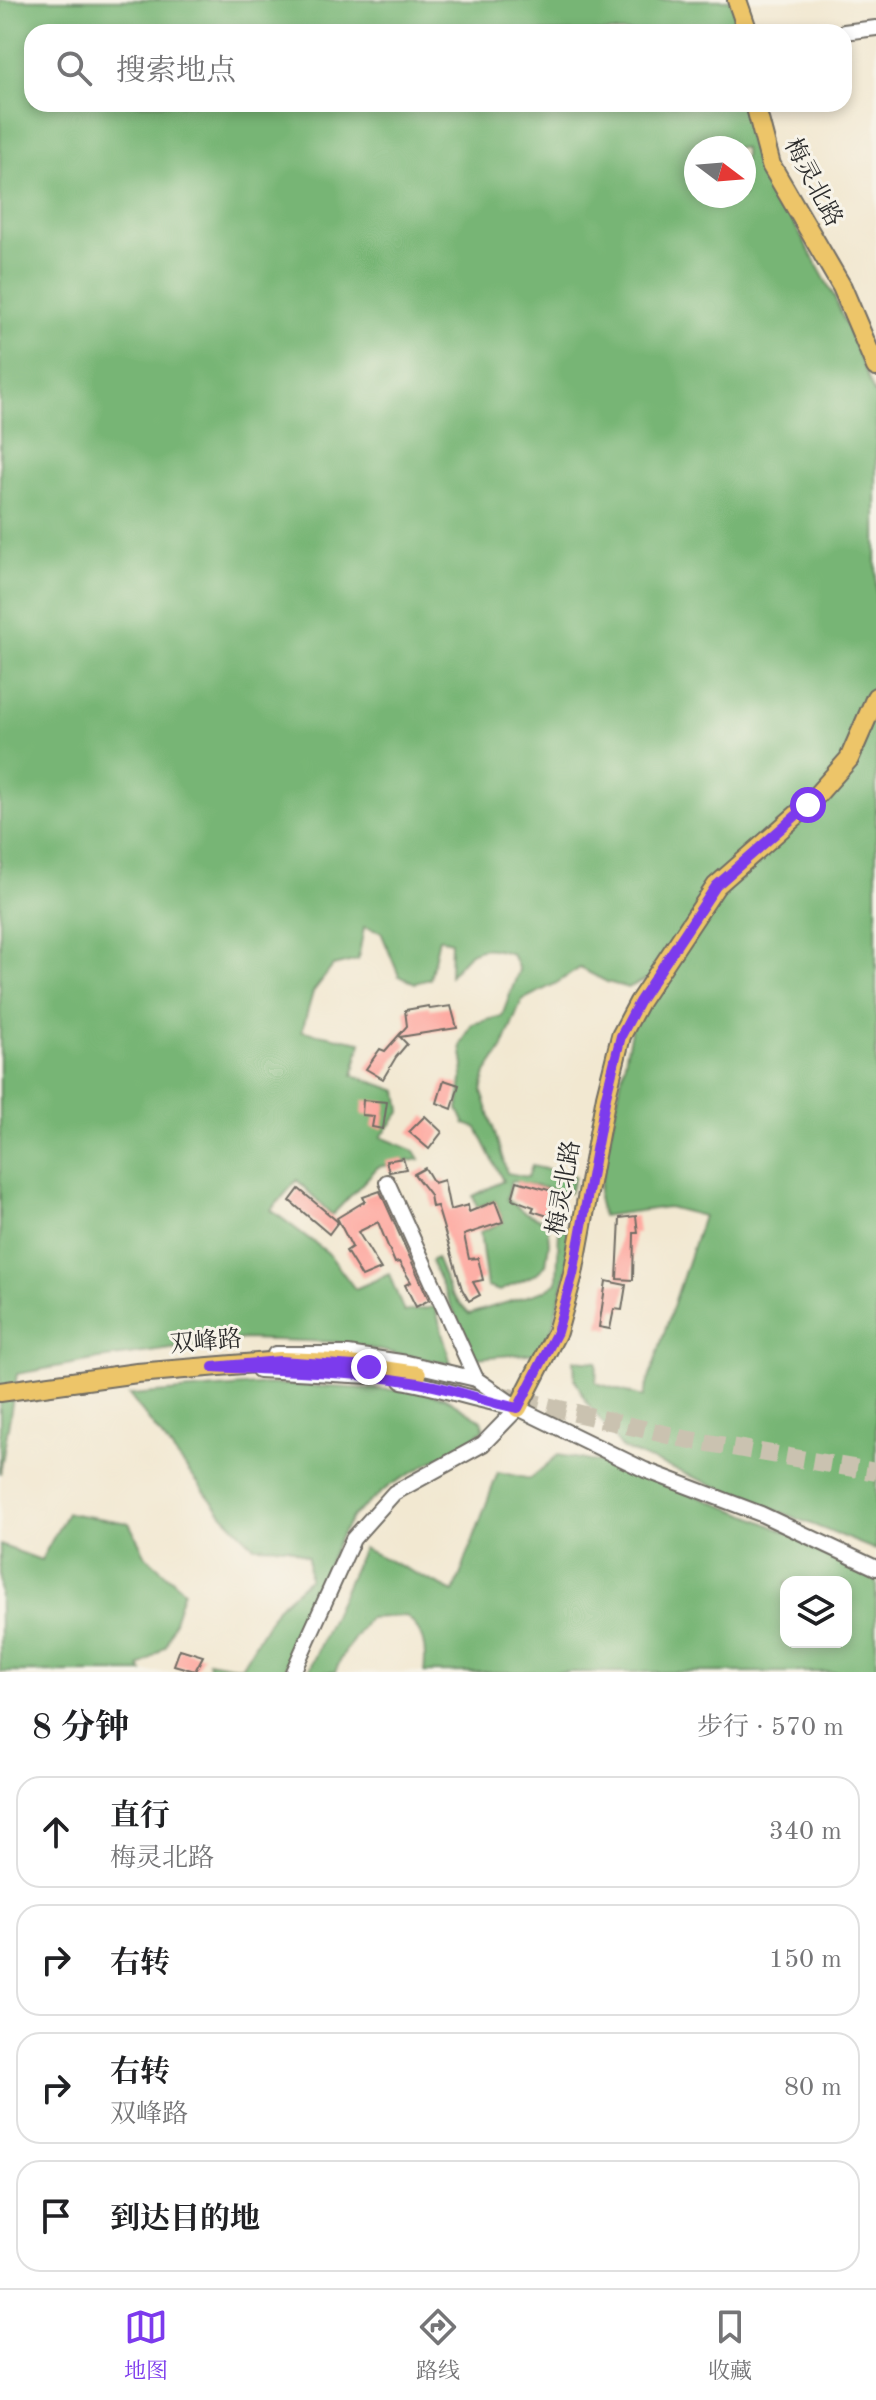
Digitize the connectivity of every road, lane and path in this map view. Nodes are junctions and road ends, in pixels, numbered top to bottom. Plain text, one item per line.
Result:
1 (737, 0) edge
2 (750, 0) edge
3 (746, 24) edge
4 (749, 24) edge
5 (876, 28) edge
6 (852, 31) edge
7 (756, 112) edge
8 (876, 367) edge
9 (876, 697) edge
10 (387, 1182) dead end
11 (213, 1367) junction
12 (417, 1375) tunnel mouth
13 (476, 1379) junction
14 (0, 1392) edge
15 (518, 1408) junction
16 (876, 1568) edge
17 (293, 1672) edge

1 - 3 main road
2 - 4 main road
5 - 6 street
7 - 8 main road, 梅灵北路
9 - 15 main road, 梅灵北路
10 - 13 street
11 - 12 main road, 双峰路
11 - 13 street
11 - 14 main road, 双峰路
11 - 15 street
13 - 15 street
15 - 16 street
15 - 17 street, 梅灵北路

